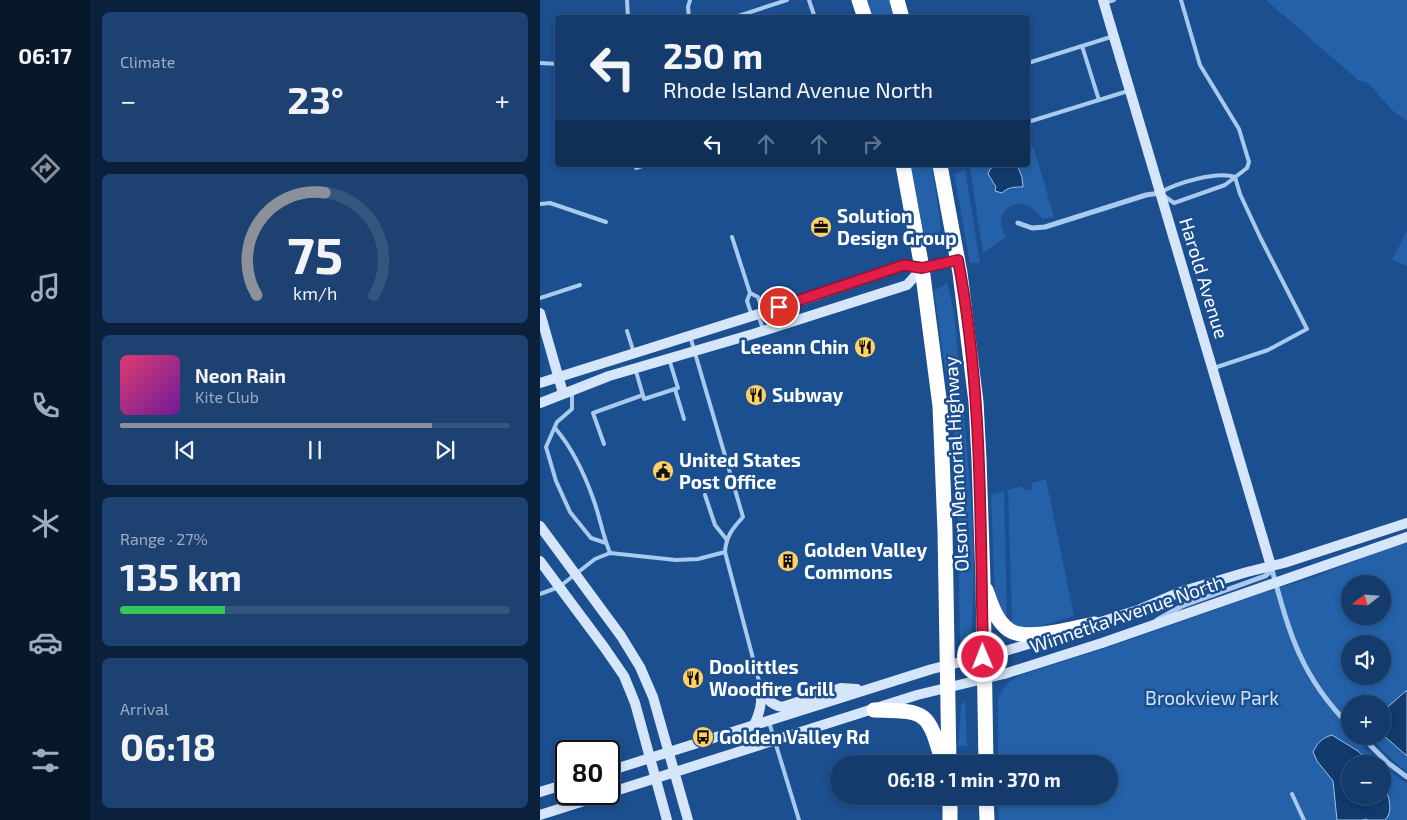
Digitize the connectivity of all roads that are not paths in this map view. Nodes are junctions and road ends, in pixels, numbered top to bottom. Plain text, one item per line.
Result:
1 (627, 0) edge
2 (690, 0) edge
3 (787, 0) edge
4 (809, 0) edge
5 (859, 0) edge
6 (897, 0) edge
7 (1181, 0) edge
8 (1107, 1) edge
9 (628, 15) edge
10 (689, 15) edge
11 (741, 15) edge
12 (814, 15) edge
13 (864, 15) edge
14 (901, 15) edge
15 (1114, 36) junction
16 (1082, 46) junction
17 (1030, 62) edge
18 (540, 64) edge
19 (555, 64) edge
20 (1130, 91) junction
21 (1099, 100) junction
22 (1030, 121) edge
23 (903, 167) edge
24 (940, 167) edge
25 (1235, 177) junction
26 (1160, 193) junction
27 (540, 204) edge
28 (606, 222) dead end
29 (1018, 223) dead end
30 (732, 238) dead end
31 (958, 260) junction
32 (922, 268) junction
33 (580, 285) dead end
34 (750, 293) junction
35 (540, 298) edge
36 (540, 314) edge
37 (758, 314) junction
38 (627, 331) dead end
39 (763, 331) junction
40 (543, 334) edge
41 (690, 336) junction
42 (694, 350) junction
43 (634, 353) junction
44 (669, 358) junction
45 (635, 368) junction
46 (1213, 368) junction
47 (558, 376) junction
48 (540, 383) edge
49 (675, 389) junction
50 (568, 392) junction
51 (643, 395) junction
52 (540, 403) edge
53 (684, 419) dead end
54 (555, 428) junction
55 (604, 444) dead end
56 (705, 495) dead end
57 (1407, 523) edge
58 (540, 526) edge
59 (1407, 537) edge
60 (727, 540) junction
61 (606, 543) junction
62 (725, 552) junction
63 (610, 553) junction
64 (540, 561) edge
65 (1272, 566) junction
66 (575, 574) junction
67 (983, 580) junction
68 (1276, 583) junction
69 (559, 587) junction
70 (540, 594) edge
71 (1094, 624) junction
72 (1147, 628) junction
73 (983, 657) junction
74 (948, 665) junction
75 (984, 679) junction
76 (761, 687) junction
77 (948, 687) junction
78 (864, 690) junction
79 (874, 710) junction
80 (1341, 716) edge
81 (768, 720) junction
82 (754, 725) junction
83 (774, 741) junction
84 (1370, 745) edge
85 (668, 752) junction
86 (940, 755) edge
87 (949, 755) edge
88 (986, 755) edge
89 (650, 758) junction
90 (620, 767) edge
91 (674, 773) junction
92 (1407, 777) edge
93 (655, 780) junction
94 (555, 787) edge
95 (540, 792) edge
96 (1292, 794) dead end
97 (950, 805) edge
98 (986, 805) edge
99 (540, 815) edge
100 (667, 820) edge
101 (688, 820) edge
102 (799, 820) edge
103 (950, 820) edge
104 (987, 820) edge
105 (1304, 820) edge

1 - 9 lane
2 - 10 lane
3 - 11 lane
4 - 12 lane
5 - 13 highway
6 - 14 highway
7 - 25 lane
8 - 15 street, Harold Avenue
15 - 16 lane
15 - 20 street, Harold Avenue
16 - 17 lane
16 - 21 lane
18 - 19 lane
20 - 21 lane
20 - 26 street, Harold Avenue
21 - 22 lane
23 - 32 highway, Olson Memorial Highway
24 - 31 highway, Olson Memorial Highway
25 - 26 lane
25 - 26 lane
25 - 46 lane
26 - 29 street
26 - 46 street, Harold Avenue
27 - 28 lane
30 - 34 lane
31 - 32 street
31 - 67 highway, Olson Memorial Highway
32 - 37 street
32 - 39 street
32 - 74 highway, Olson Memorial Highway
33 - 35 lane
34 - 37 lane
34 - 37 lane
36 - 40 street
37 - 39 lane
37 - 41 street
38 - 43 lane
39 - 42 street
40 - 47 street
41 - 42 lane
41 - 43 street
42 - 44 street
42 - 60 lane
43 - 47 street
44 - 45 street
44 - 49 lane
45 - 50 street
45 - 51 lane
46 - 65 street, Harold Avenue
47 - 48 street
47 - 50 street
49 - 51 lane
49 - 53 lane
50 - 52 street
50 - 54 lane
51 - 55 lane
54 - 61 lane
54 - 61 lane
56 - 60 lane
57 - 65 street, Winnetka Avenue North
58 - 66 street
59 - 68 street, Winnetka Avenue North
60 - 62 lane
61 - 63 lane
62 - 63 lane
62 - 76 lane
63 - 66 lane
64 - 69 street
65 - 68 street
65 - 71 street, Winnetka Avenue North
65 - 72 street
66 - 69 lane
66 - 85 street
67 - 71 highway
67 - 73 highway, Olson Memorial Highway
68 - 72 street, Winnetka Avenue North
68 - 80 street
69 - 70 lane
69 - 89 street
71 - 73 street, Winnetka Avenue North
72 - 75 street, Winnetka Avenue North
73 - 74 street, Winnetka Avenue North
73 - 75 highway, Olson Memorial Highway
74 - 77 highway, Olson Memorial Highway
74 - 78 street, Winnetka Avenue North
75 - 77 street, Winnetka Avenue North
75 - 88 highway, Olson Memorial Highway
76 - 78 street
76 - 82 street
77 - 79 street, Winnetka Avenue North
77 - 87 highway, Olson Memorial Highway
78 - 81 street, Winnetka Avenue North
79 - 83 street, Winnetka Avenue North
79 - 86 highway
81 - 82 street, Winnetka Avenue North
81 - 83 lane
82 - 85 street, Winnetka Avenue North
83 - 91 street, Winnetka Avenue North
83 - 102 lane
84 - 92 street
85 - 89 street, Winnetka Avenue North
85 - 91 street
89 - 90 street, Winnetka Avenue North
89 - 93 street
91 - 93 street, Winnetka Avenue North
91 - 101 street
93 - 99 street, Winnetka Avenue North
93 - 100 street
94 - 95 street
96 - 105 lane
97 - 103 highway
98 - 104 highway

